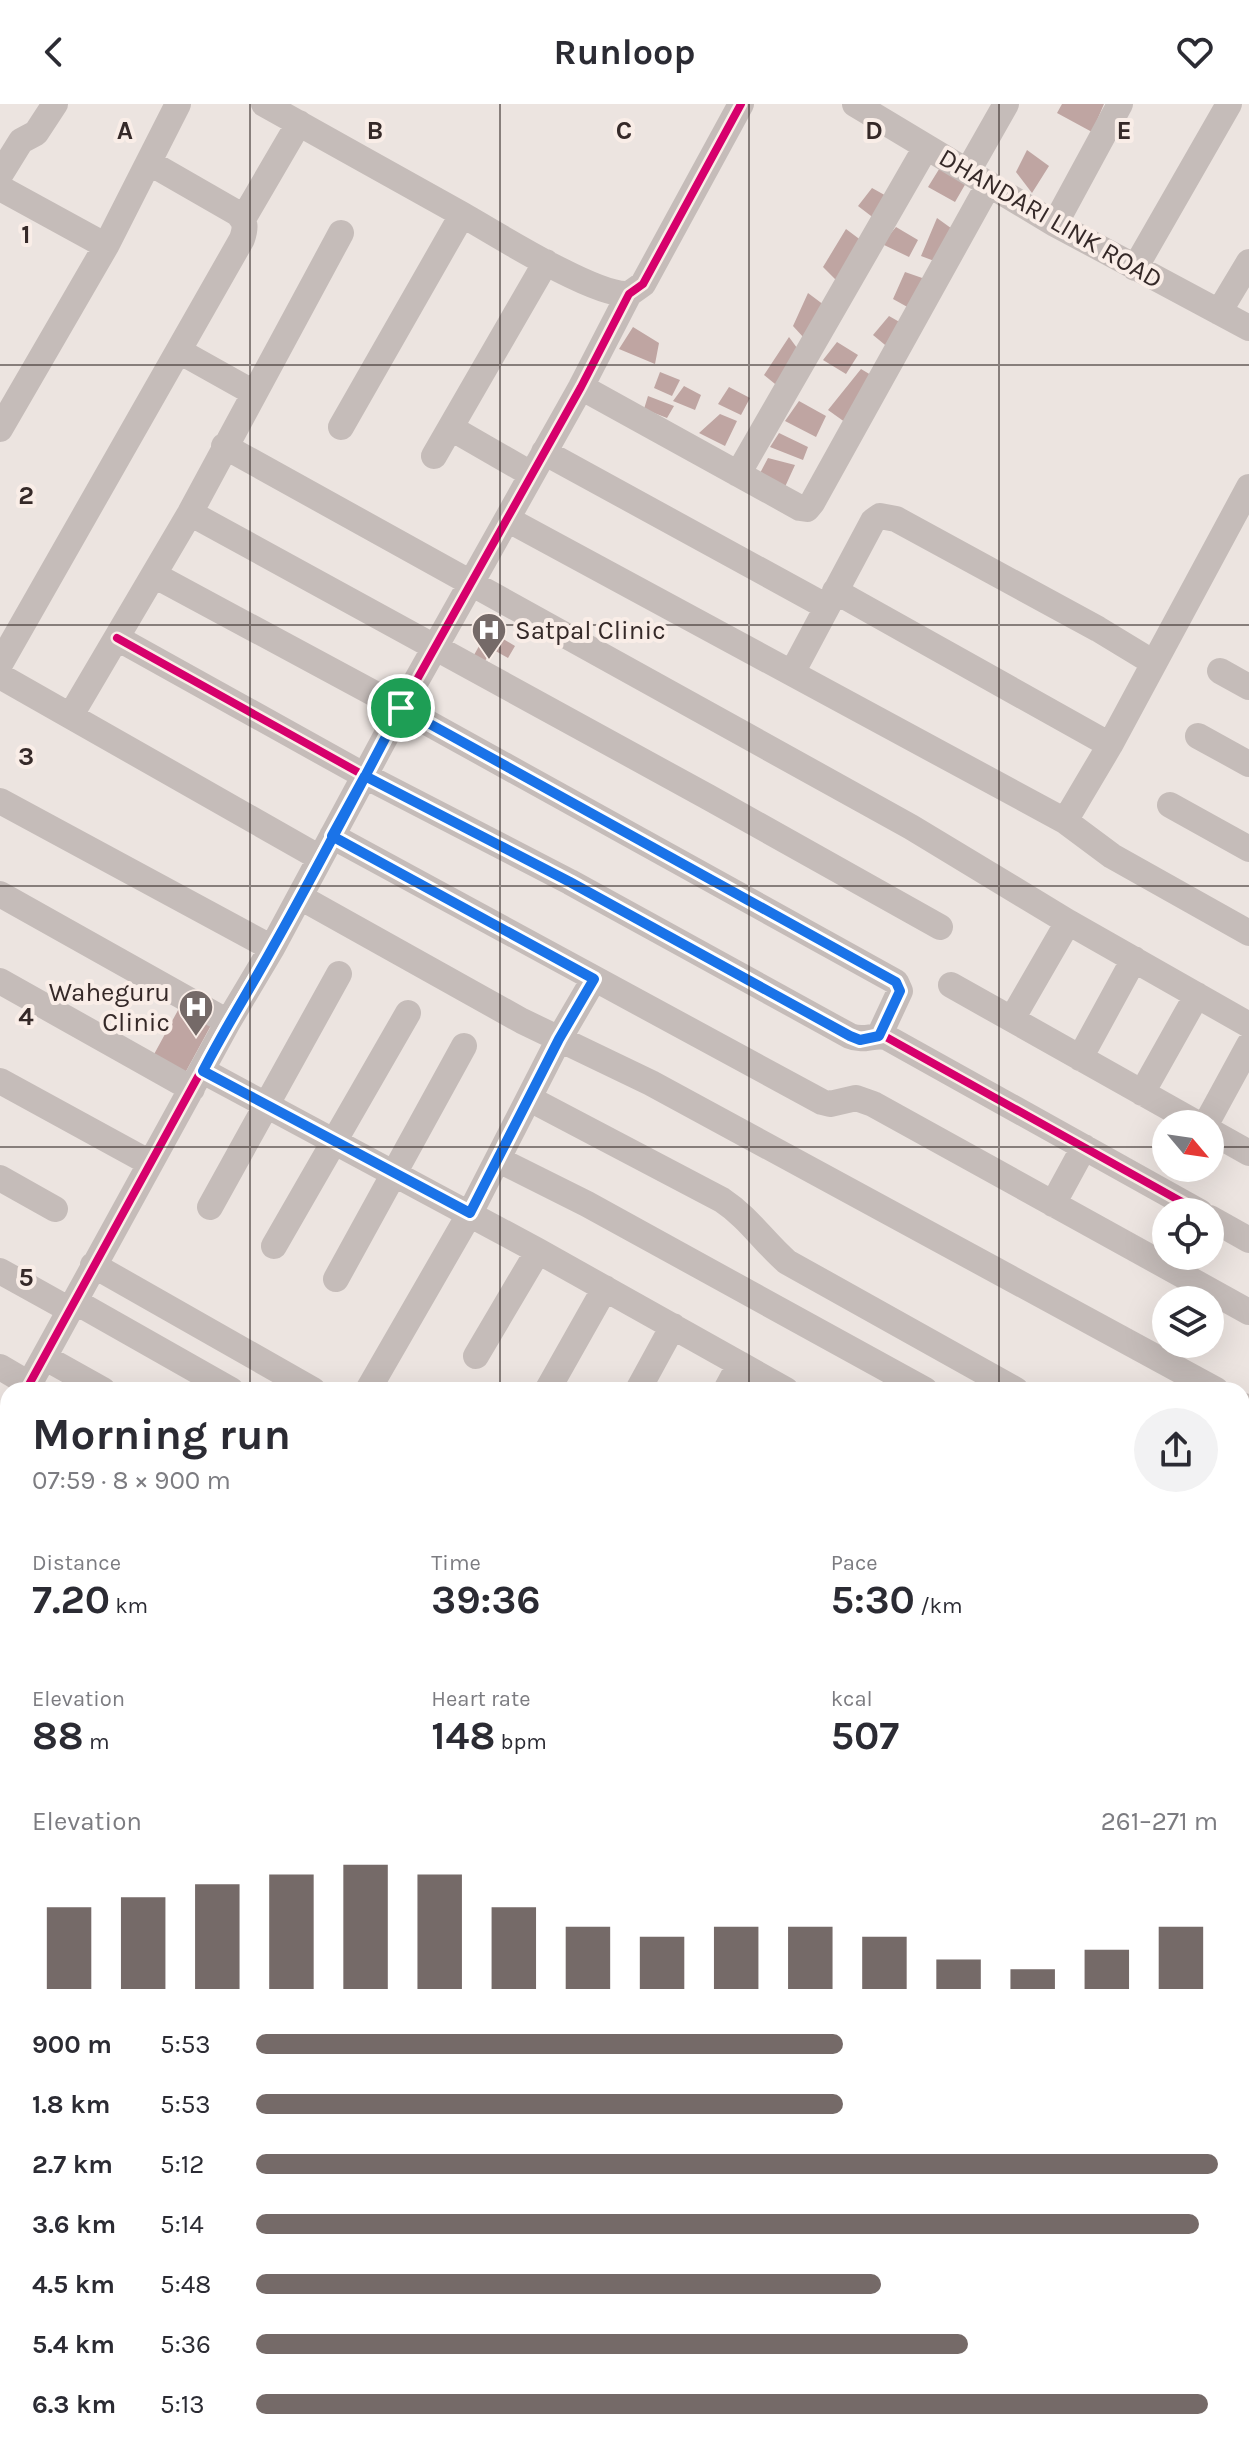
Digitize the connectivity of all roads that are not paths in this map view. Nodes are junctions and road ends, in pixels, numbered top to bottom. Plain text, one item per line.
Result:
1 (55, 104) edge
2 (178, 104) edge
3 (264, 104) edge
4 (741, 104) edge
5 (855, 104) edge
6 (1006, 104) edge
7 (1120, 104) edge
8 (1229, 104) edge
9 (299, 123) junction
10 (926, 147) junction
11 (150, 163) junction
12 (0, 175) edge
13 (978, 178) junction
14 (0, 188) edge
15 (462, 215) junction
16 (243, 219) junction
17 (1055, 224) junction
18 (341, 233) dead end
19 (106, 246) junction
20 (546, 262) junction
21 (1249, 262) edge
22 (1135, 268) junction
23 (629, 294) junction
24 (1219, 312) junction
25 (1249, 328) edge
26 (179, 351) junction
27 (581, 387) junction
28 (254, 393) junction
29 (341, 427) dead end
30 (451, 428) junction
31 (0, 429) edge
32 (224, 446) junction
33 (434, 456) dead end
34 (538, 463) junction
35 (738, 474) junction
36 (1249, 487) edge
37 (190, 513) junction
38 (507, 519) junction
39 (154, 575) junction
40 (472, 583) junction
41 (831, 599) junction
42 (117, 638) junction
43 (437, 648) junction
44 (1154, 663) junction
45 (0, 664) edge
46 (1220, 671) dead end
47 (792, 673) junction
48 (0, 676) edge
49 (1249, 687) edge
50 (401, 708) junction
51 (71, 715) junction
52 (1198, 736) dead end
53 (1110, 745) junction
54 (1249, 764) edge
55 (365, 776) junction
56 (0, 801) edge
57 (1170, 805) dead end
58 (1065, 821) junction
59 (326, 847) junction
60 (1249, 849) edge
61 (0, 894) edge
62 (300, 897) junction
63 (1068, 922) junction
64 (940, 927) dead end
65 (1249, 933) edge
66 (272, 948) junction
67 (1134, 959) junction
68 (339, 974) dead end
69 (594, 979) junction
70 (0, 981) edge
71 (951, 985) dead end
72 (1197, 995) junction
73 (408, 1013) dead end
74 (1012, 1019) junction
75 (228, 1022) junction
76 (1249, 1025) edge
77 (879, 1036) junction
78 (559, 1039) junction
79 (1249, 1045) edge
80 (464, 1046) dead end
81 (1080, 1058) junction
82 (198, 1080) junction
83 (0, 1081) edge
84 (1142, 1093) junction
85 (530, 1099) junction
86 (267, 1105) junction
87 (1173, 1110) edge
88 (1214, 1110) edge
89 (1224, 1139) edge
90 (334, 1141) junction
91 (1084, 1147) junction
92 (1249, 1153) edge
93 (499, 1160) junction
94 (150, 1163) junction
95 (394, 1173) junction
96 (0, 1178) edge
97 (1175, 1198) edge
98 (1053, 1204) junction
99 (210, 1207) dead end
100 (55, 1209) dead end
101 (470, 1213) junction
102 (1224, 1226) edge
103 (1249, 1240) edge
104 (274, 1246) dead end
105 (538, 1251) junction
106 (93, 1265) junction
107 (0, 1271) edge
108 (336, 1279) dead end
109 (605, 1288) junction
110 (72, 1306) junction
111 (1249, 1312) edge
112 (673, 1326) junction
113 (476, 1356) dead end
114 (44, 1357) junction
115 (740, 1364) junction
116 (0, 1367) edge
117 (20, 1382) edge
118 (30, 1382) edge
119 (89, 1382) edge
120 (216, 1382) edge
121 (299, 1382) edge
122 (373, 1382) edge
123 (552, 1382) edge
124 (642, 1382) edge
125 (730, 1382) edge
126 (772, 1382) edge
127 (910, 1382) edge
128 (1002, 1382) edge
129 (1201, 1382) edge

1 - 12 street
2 - 11 street
3 - 9 street
4 - 23 street
5 - 10 street, DHANDARI LINK ROAD
6 - 13 street
7 - 17 street
8 - 22 street
9 - 15 street
9 - 16 street
10 - 13 street, DHANDARI LINK ROAD
10 - 35 street
11 - 16 street
11 - 19 street
13 - 17 street, DHANDARI LINK ROAD
13 - 35 street
14 - 19 street
15 - 20 street
15 - 29 street
16 - 26 street
17 - 22 street, DHANDARI LINK ROAD
18 - 28 street
19 - 31 street
20 - 23 street
20 - 30 street
21 - 24 street
22 - 24 street, DHANDARI LINK ROAD
23 - 27 street
24 - 25 street, DHANDARI LINK ROAD
26 - 28 street
26 - 45 street
27 - 34 street
27 - 35 street
28 - 32 street
30 - 33 street
30 - 34 street
32 - 37 street
32 - 40 street
34 - 38 street
34 - 41 street
36 - 44 street
37 - 39 street
37 - 43 street
38 - 40 street
38 - 47 street
39 - 42 street
39 - 50 street
40 - 43 street
40 - 63 street
41 - 44 street
41 - 47 street
41 - 53 street
42 - 51 street
42 - 55 street
43 - 50 street
43 - 64 street
44 - 53 street
46 - 49 street
47 - 58 street
48 - 51 street
50 - 55 street
50 - 77 street
51 - 59 street
52 - 54 street
53 - 58 street
55 - 59 street
55 - 77 street
56 - 66 street
57 - 60 street
58 - 65 street
59 - 62 street
59 - 69 street
61 - 75 street
62 - 66 street
62 - 78 street
63 - 67 street
63 - 74 street
66 - 75 street
67 - 72 street
67 - 81 street
68 - 86 street
69 - 78 street
69 - 98 street
70 - 82 street
71 - 74 street
72 - 76 street
72 - 84 street
73 - 90 street
74 - 81 street
75 - 82 street
77 - 91 street
78 - 85 street
78 - 129 street
79 - 88 street
80 - 95 street
81 - 84 street
82 - 86 street
82 - 94 street
83 - 94 street
84 - 87 street
85 - 93 street
85 - 128 street
86 - 90 street
86 - 99 street
89 - 92 street
90 - 95 street
90 - 104 street
91 - 97 street
91 - 98 street
93 - 101 street
93 - 127 street
94 - 106 street
95 - 101 street
95 - 108 street
96 - 100 street
98 - 111 street
101 - 105 street
101 - 122 street
102 - 103 street
105 - 109 street
105 - 113 street
106 - 110 street
106 - 121 street
107 - 110 street
109 - 112 street
109 - 123 street
110 - 114 street
110 - 120 street
112 - 115 street
112 - 124 street
114 - 118 street
114 - 119 street
115 - 125 street
115 - 126 street
116 - 117 street

